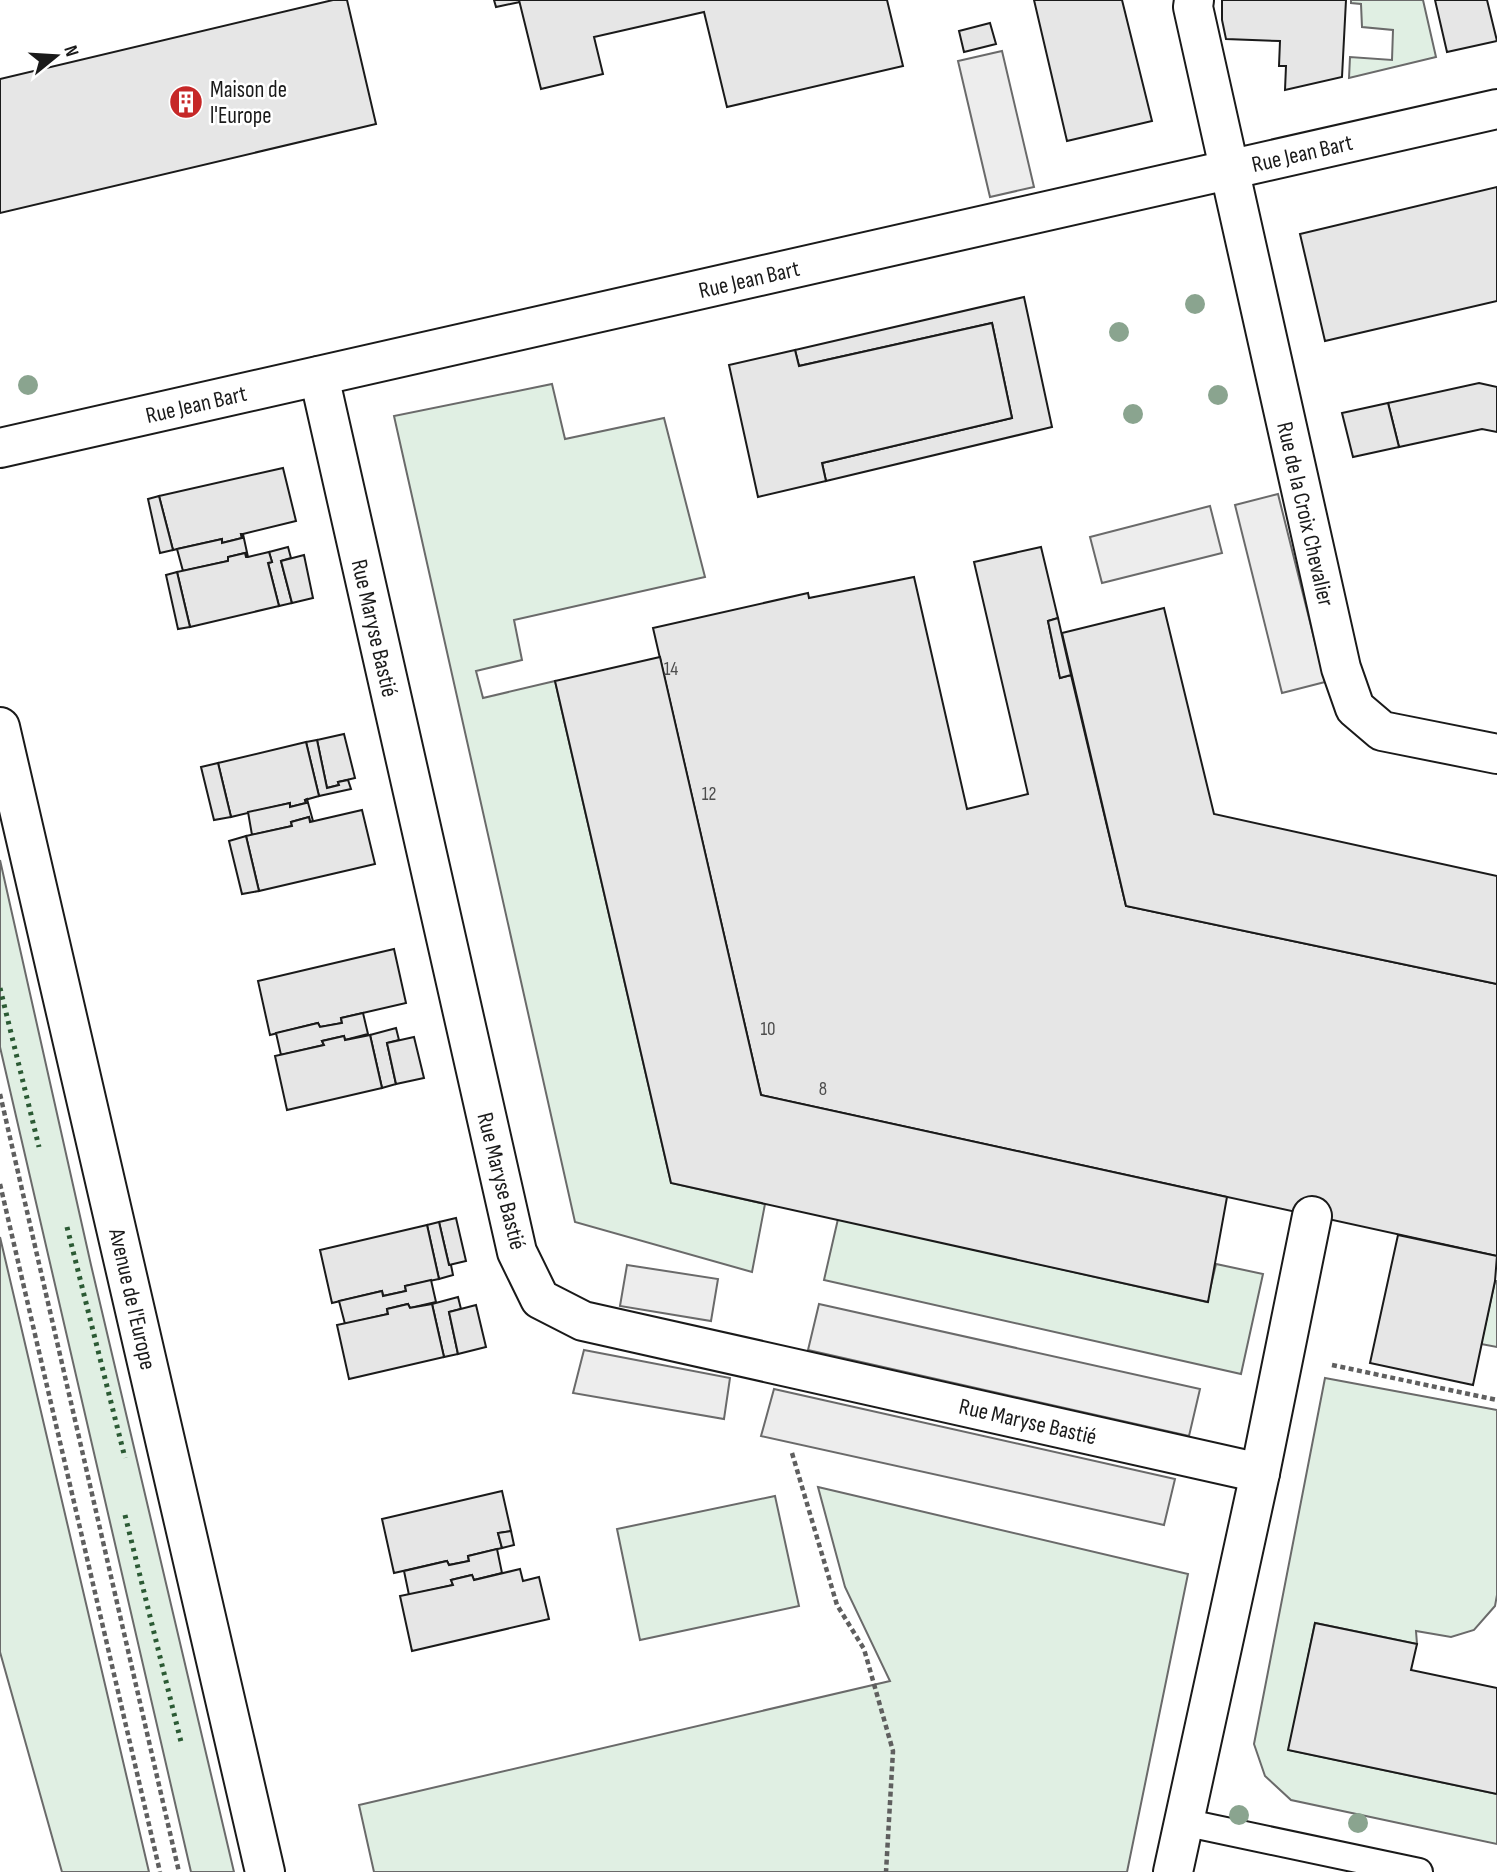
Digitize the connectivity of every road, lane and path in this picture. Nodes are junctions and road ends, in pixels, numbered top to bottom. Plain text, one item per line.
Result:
1 (1194, 0) edge
2 (1497, 109) edge
3 (1229, 170) junction
4 (319, 376) junction
5 (0, 448) edge
6 (0, 727) edge
7 (1497, 754) edge
8 (0, 1094) edge
9 (0, 1184) edge
10 (1312, 1216) dead end
11 (1321, 1363) dead end
12 (1497, 1400) edge
13 (792, 1453) dead end
14 (1260, 1473) junction
15 (1183, 1822) junction
16 (160, 1872) edge
17 (179, 1872) edge
18 (265, 1872) edge
19 (886, 1872) edge
20 (1173, 1872) edge
21 (1419, 1872) edge

1 - 3 street, Rue de la Croix Chevalier
2 - 3 street, Rue Jean Bart
3 - 4 street, Rue Jean Bart
3 - 7 street, Rue de la Croix Chevalier
4 - 5 street, Rue Jean Bart
4 - 14 street, Rue Maryse Bastié
6 - 18 street, Avenue de l'Europe
8 - 17 path
9 - 16 path
10 - 14 street
11 - 12 path
13 - 19 path
14 - 15 street
15 - 20 street
15 - 21 lane

